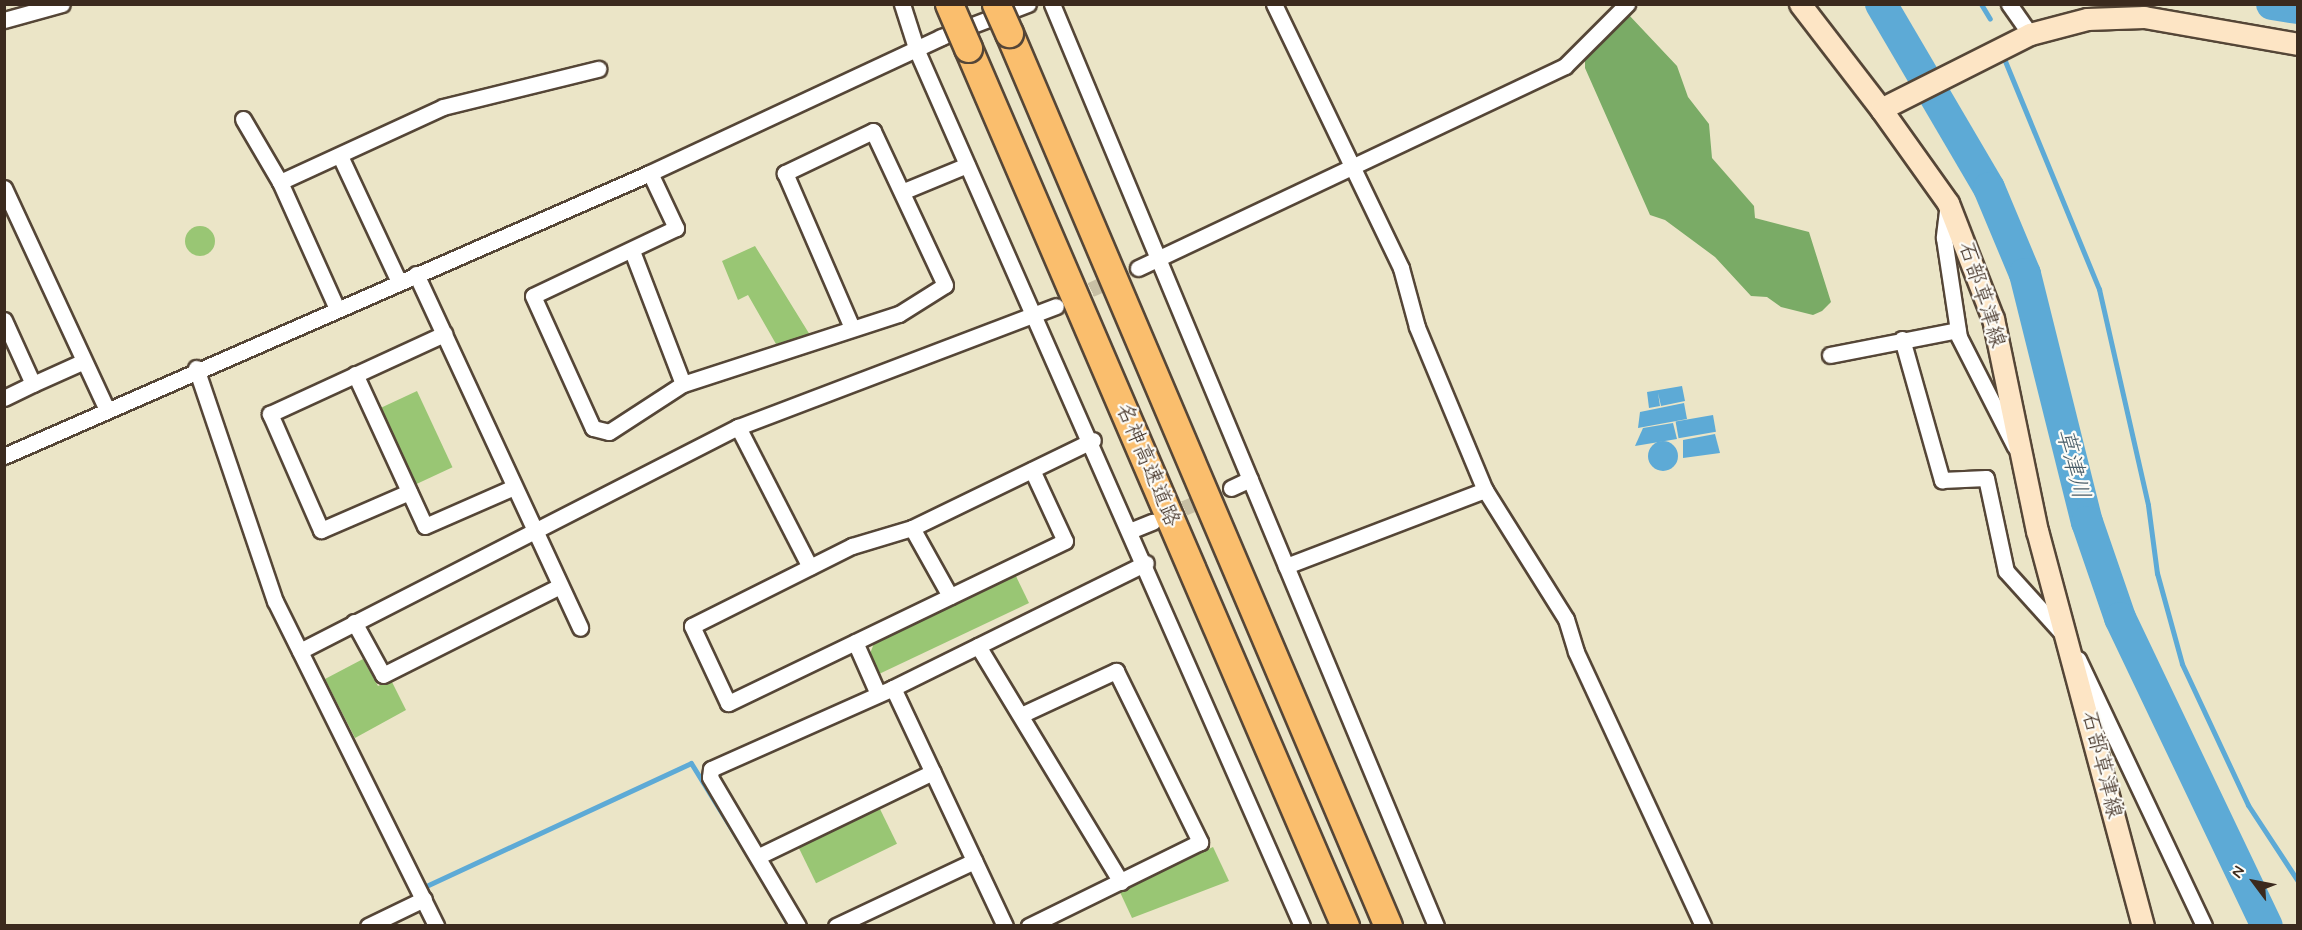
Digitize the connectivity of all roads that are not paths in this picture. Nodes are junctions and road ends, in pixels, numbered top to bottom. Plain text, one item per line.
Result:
1 (62, 4) edge
2 (902, 4) edge
3 (949, 4) edge
4 (996, 4) edge
5 (1028, 4) edge
6 (1052, 4) edge
7 (1274, 4) edge
8 (1627, 4) edge
9 (1800, 4) edge
10 (2009, 4) edge
11 (4, 20) edge
12 (2030, 34) junction
13 (2298, 44) edge
14 (917, 51) junction
15 (598, 69) dead end
16 (1881, 109) junction
17 (243, 119) dead end
18 (340, 156) junction
19 (967, 165) junction
20 (1356, 168) junction
21 (650, 173) junction
22 (280, 182) junction
23 (4, 188) edge
24 (904, 191) junction
25 (1948, 203) junction
26 (632, 251) junction
27 (1157, 260) junction
28 (1138, 268) tunnel mouth
29 (416, 274) junction
30 (399, 282) junction
31 (1056, 306) tunnel mouth
32 (337, 309) junction
33 (1037, 315) junction
34 (4, 320) edge
35 (852, 328) junction
36 (1958, 330) junction
37 (444, 334) junction
38 (1902, 339) junction
39 (1830, 355) dead end
40 (82, 362) junction
41 (196, 368) junction
42 (355, 374) junction
43 (33, 384) junction
44 (683, 384) junction
45 (4, 398) edge
46 (106, 408) junction
47 (738, 427) junction
48 (1093, 440) junction
49 (2024, 450) junction
50 (4, 456) edge
51 (1032, 470) junction
52 (1250, 479) junction
53 (512, 488) junction
54 (1231, 488) tunnel mouth
55 (1485, 490) junction
56 (409, 492) junction
57 (1152, 522) tunnel mouth
58 (912, 528) junction
59 (1132, 530) junction
60 (533, 533) junction
61 (1146, 563) junction
62 (1286, 566) junction
63 (810, 567) junction
64 (560, 586) junction
65 (950, 596) junction
66 (354, 622) junction
67 (580, 628) dead end
68 (2066, 636) junction
69 (855, 642) junction
70 (978, 646) junction
71 (300, 651) junction
72 (893, 688) junction
73 (878, 694) junction
74 (1021, 715) junction
75 (933, 772) junction
76 (759, 856) junction
77 (974, 861) junction
78 (1121, 882) junction
79 (424, 899) junction
80 (1700, 924) edge
81 (368, 926) edge
82 (435, 926) edge
83 (798, 926) edge
84 (836, 926) edge
85 (1005, 926) edge
86 (1029, 926) edge
87 (1302, 926) edge
88 (1345, 926) edge
89 (1388, 926) edge
90 (1436, 926) edge
91 (2143, 926) edge
92 (2204, 926) edge

1 - 11 street
2 - 14 street
3 - 88 highway, 名神高速道路, bridge
4 - 89 highway, 名神高速道路, bridge
5 - 14 street
6 - 27 street
7 - 20 street
8 - 20 street
9 - 16 main road, 石部草津線
10 - 12 street
12 - 13 main road
12 - 16 main road
14 - 19 street
14 - 21 street
15 - 18 street
16 - 25 main road, 石部草津線
17 - 22 street
18 - 22 street
18 - 30 street
19 - 24 street
19 - 33 street
20 - 27 street
20 - 55 street
21 - 26 street
21 - 29 street
22 - 32 street
23 - 40 street
24 - 35 street
24 - 35 street
25 - 36 street
25 - 49 main road, 石部草津線
26 - 44 street
26 - 44 street
27 - 28 street
27 - 52 street
29 - 30 street
29 - 37 street
30 - 32 street
31 - 33 street
32 - 41 street
33 - 47 street
33 - 48 street
34 - 43 street
35 - 44 street
36 - 38 street
36 - 49 street
37 - 42 street
37 - 53 street
38 - 39 street
38 - 68 street
40 - 43 street
40 - 46 street
41 - 46 street
41 - 71 street
42 - 56 street
42 - 56 street
43 - 45 street
46 - 50 street
47 - 60 street
47 - 63 street
48 - 51 street
48 - 59 street
49 - 68 main road, 石部草津線
51 - 58 street
51 - 65 street
52 - 54 street
52 - 62 street
53 - 56 street
53 - 60 street
55 - 62 street
55 - 80 street
57 - 59 street
58 - 63 street
58 - 65 street
59 - 61 street
60 - 64 street
60 - 66 street
61 - 70 street
61 - 87 street
62 - 90 street
63 - 69 street
64 - 66 street
64 - 67 street
65 - 69 street
66 - 71 street
68 - 91 main road, 石部草津線
68 - 92 street
69 - 73 street
70 - 72 street
70 - 74 street
71 - 79 street
72 - 73 street
72 - 75 street
73 - 76 street
74 - 78 street
74 - 78 street
75 - 76 street
75 - 77 street
76 - 83 street
77 - 84 street
77 - 85 street
78 - 86 street
79 - 81 street
79 - 82 street

